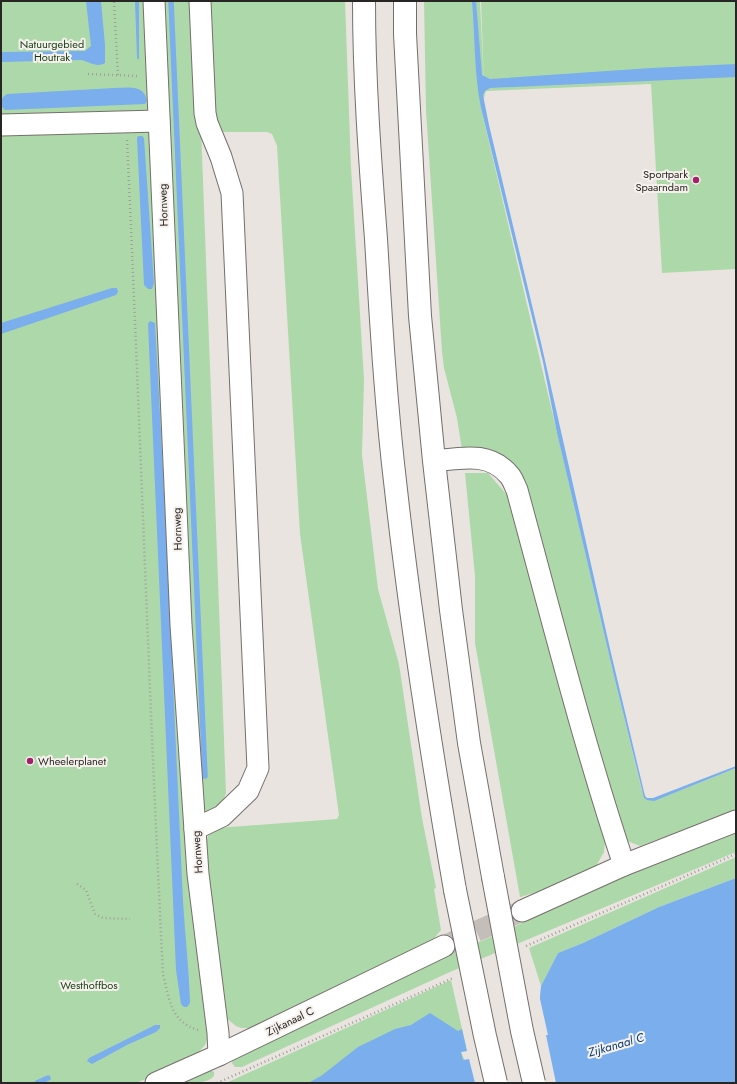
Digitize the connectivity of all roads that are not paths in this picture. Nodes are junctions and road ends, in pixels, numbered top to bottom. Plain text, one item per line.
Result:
1 (154, 1) edge
2 (200, 1) edge
3 (364, 1) edge
4 (405, 1) edge
5 (159, 121) junction
6 (1, 125) edge
7 (434, 461) junction
8 (736, 821) edge
9 (195, 829) junction
10 (624, 865) junction
11 (522, 911) tunnel mouth
12 (444, 946) tunnel mouth
13 (219, 1055) junction
14 (156, 1083) edge
15 (496, 1083) edge
16 (534, 1083) edge

1 - 5 street, Hornweg
2 - 9 street
3 - 15 highway, bridge
4 - 7 highway
5 - 6 street
5 - 9 street, Hornweg
7 - 10 street
7 - 16 highway, bridge
8 - 10 street
9 - 13 street, Hornweg
10 - 11 street
12 - 13 street, Zijkanaal C
13 - 14 street, Zijkanaal C

